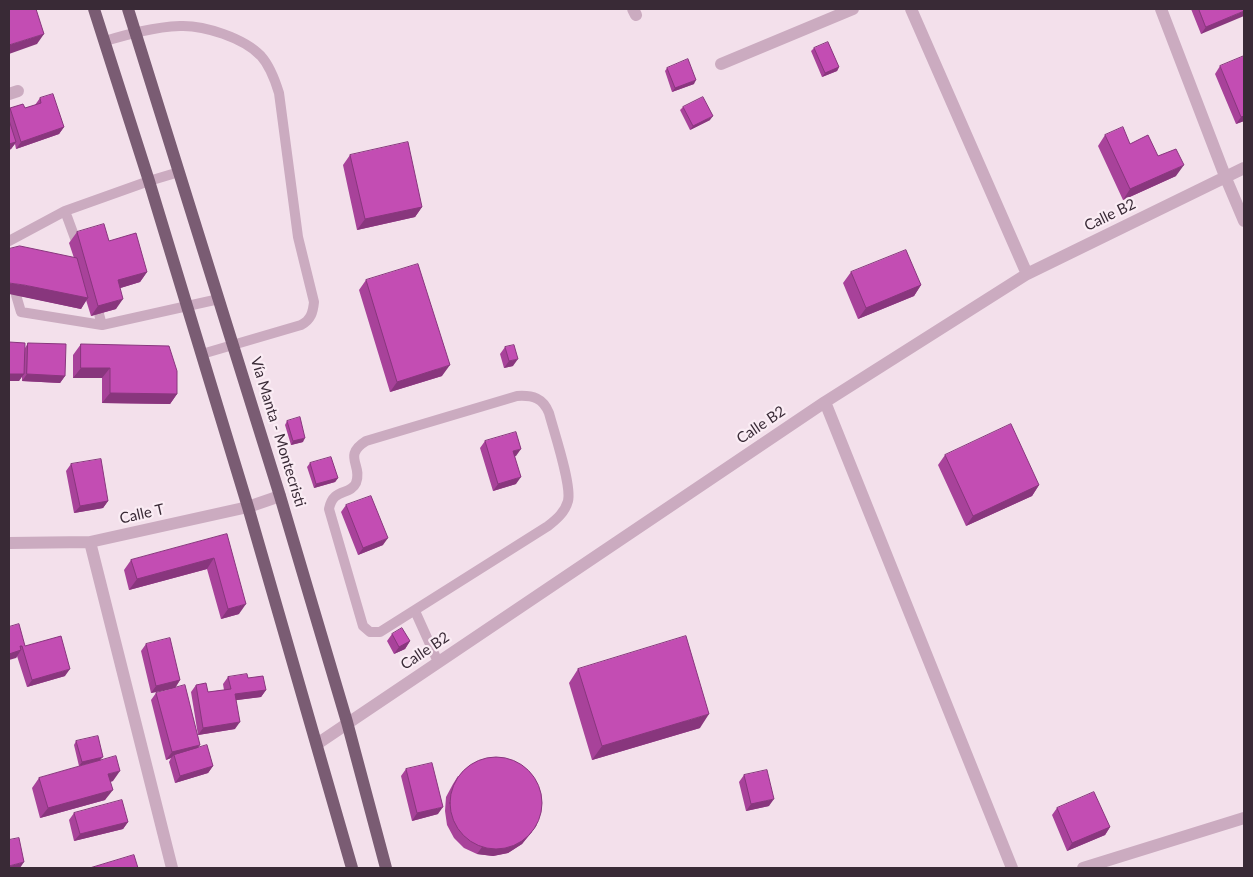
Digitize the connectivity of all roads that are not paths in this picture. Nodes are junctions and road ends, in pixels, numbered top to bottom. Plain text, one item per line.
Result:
1 (94, 9) edge
2 (128, 9) edge
3 (853, 9) edge
4 (911, 9) edge
5 (1161, 9) edge
6 (136, 32) junction
7 (105, 41) junction
8 (721, 64) dead end
9 (1244, 168) edge
10 (179, 172) junction
11 (1225, 176) junction
12 (149, 181) junction
13 (65, 211) junction
14 (1244, 221) edge
15 (9, 241) edge
16 (76, 241) edge
17 (1027, 274) junction
18 (16, 295) edge
19 (219, 299) junction
20 (187, 307) junction
21 (234, 344) junction
22 (202, 354) junction
23 (825, 402) junction
24 (280, 496) junction
25 (248, 507) junction
26 (90, 542) junction
27 (9, 543) edge
28 (415, 611) junction
29 (438, 662) junction
30 (347, 722) junction
31 (316, 744) junction
32 (1244, 818) edge
33 (172, 868) edge
34 (352, 868) edge
35 (386, 868) edge
36 (1012, 868) edge
37 (1083, 868) edge

1 - 7 main road
2 - 6 main road, Vía Manta - Montecristi
3 - 8 street
4 - 17 street
5 - 11 street
6 - 7 lane
6 - 10 main road, Vía Manta - Montecristi
6 - 21 lane
7 - 12 main road
9 - 11 street, Calle B2
10 - 12 lane
10 - 19 main road, Vía Manta - Montecristi
11 - 14 street
11 - 17 street, Calle B2
12 - 13 lane
12 - 20 main road
13 - 15 lane
13 - 16 lane
17 - 23 street, Calle B2
18 - 20 lane
19 - 20 lane
19 - 21 main road, Vía Manta - Montecristi
20 - 22 main road
21 - 22 lane
21 - 24 main road, Vía Manta - Montecristi
22 - 25 main road
23 - 29 street, Calle B2
23 - 36 street
24 - 25 street, Calle T
24 - 30 main road, Vía Manta - Montecristi
25 - 26 street, Calle T
25 - 31 main road
26 - 27 street, Calle T
26 - 33 street
28 - 28 lane
28 - 29 lane
29 - 30 street, Calle B2
30 - 31 street, Calle B2
30 - 35 main road, Vía Manta - Montecristi
31 - 34 main road
32 - 37 street

